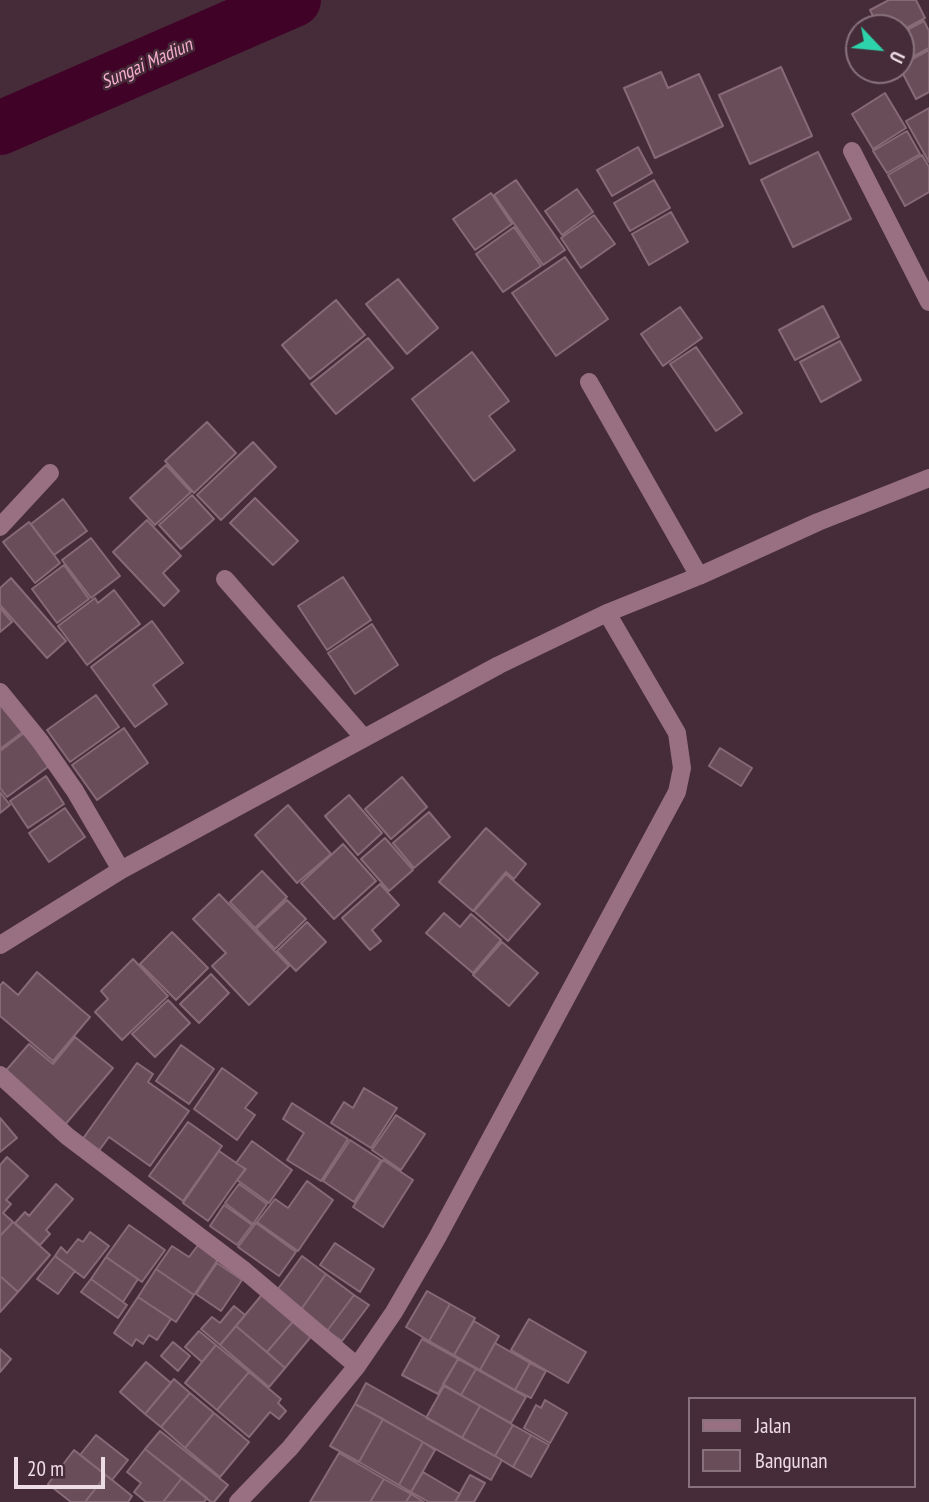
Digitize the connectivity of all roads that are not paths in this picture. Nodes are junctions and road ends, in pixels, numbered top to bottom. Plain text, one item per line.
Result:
1 (852, 151) dead end
2 (929, 302) edge
3 (589, 382) dead end
4 (50, 474) dead end
5 (929, 478) edge
6 (0, 527) edge
7 (699, 576) junction
8 (225, 579) dead end
9 (607, 613) junction
10 (0, 692) edge
11 (364, 738) junction
12 (121, 870) junction
13 (0, 945) edge
14 (0, 1075) edge
15 (357, 1366) junction
16 (239, 1502) edge

1 - 2 street
3 - 7 street
4 - 6 street
5 - 7 street
7 - 9 street
8 - 11 street
9 - 11 street
9 - 15 street
10 - 12 street
11 - 12 street
12 - 13 street
14 - 15 street
15 - 16 street

